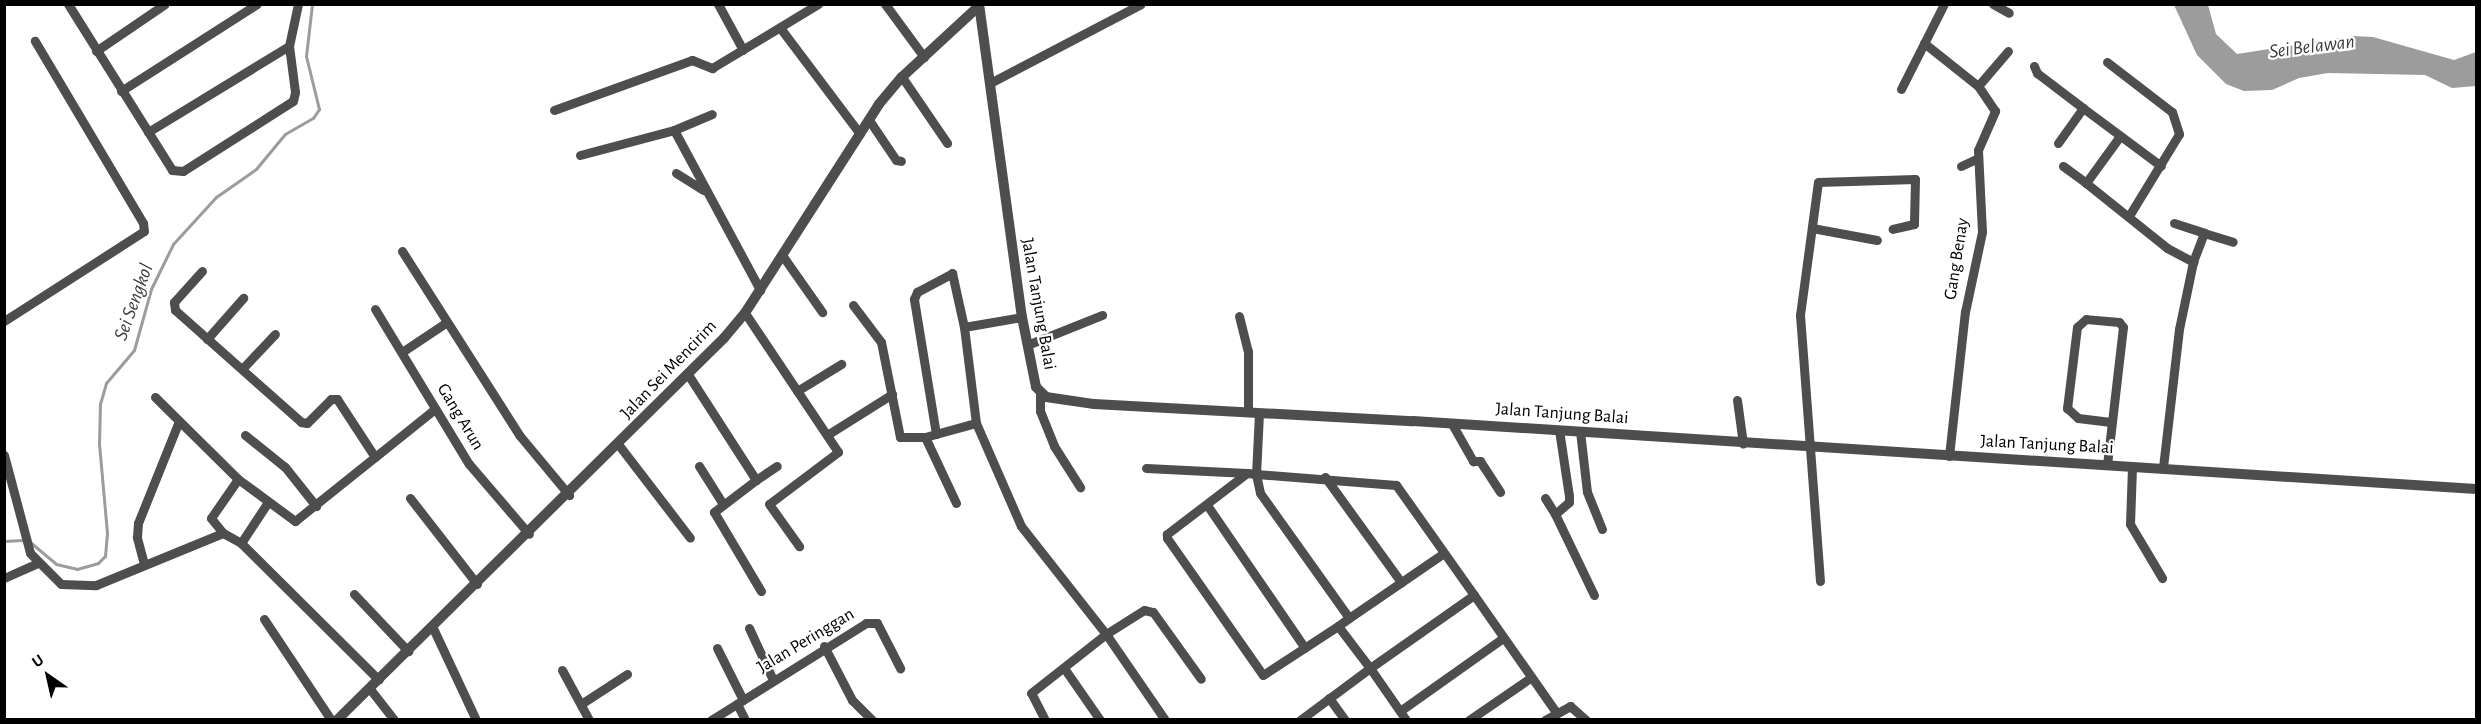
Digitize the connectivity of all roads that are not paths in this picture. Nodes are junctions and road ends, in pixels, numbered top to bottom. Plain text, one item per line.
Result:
1 (68, 4) edge
2 (165, 4) edge
3 (257, 4) edge
4 (298, 4) edge
5 (718, 4) edge
6 (818, 4) edge
7 (885, 4) edge
8 (1141, 4) edge
9 (1944, 4) edge
10 (1993, 4) edge
11 (979, 5) edge
12 (2008, 13) dead end
13 (781, 29) junction
14 (35, 41) dead end
15 (1924, 43) junction
16 (289, 46) junction
17 (743, 50) junction
18 (96, 51) junction
19 (2008, 51) dead end
20 (924, 57) junction
21 (2107, 62) dead end
22 (2034, 66) dead end
23 (902, 77) junction
24 (990, 83) junction
25 (1978, 86) junction
26 (1900, 89) dead end
27 (122, 91) junction
28 (2083, 108) junction
29 (554, 110) dead end
30 (712, 114) dead end
31 (869, 120) junction
32 (674, 130) junction
33 (148, 132) junction
34 (860, 134) junction
35 (2120, 136) junction
36 (947, 143) dead end
37 (2058, 143) dead end
38 (580, 155) dead end
39 (1978, 158) junction
40 (901, 162) dead end
41 (1961, 166) dead end
42 (2063, 166) dead end
43 (2161, 166) junction
44 (676, 173) dead end
45 (2086, 183) junction
46 (705, 192) junction
47 (2129, 216) junction
48 (2174, 223) dead end
49 (1812, 228) junction
50 (1893, 229) dead end
51 (2204, 233) junction
52 (1877, 240) dead end
53 (2233, 242) dead end
54 (402, 251) dead end
55 (782, 255) junction
56 (2193, 262) junction
57 (202, 271) dead end
58 (760, 290) junction
59 (243, 298) dead end
60 (853, 305) dead end
61 (375, 309) dead end
62 (822, 312) dead end
63 (745, 314) junction
64 (1102, 315) dead end
65 (1023, 316) junction
66 (1239, 316) dead end
67 (4, 321) edge
68 (447, 322) junction
69 (964, 327) junction
70 (275, 334) dead end
71 (207, 339) junction
72 (1028, 345) junction
73 (402, 352) junction
74 (840, 364) dead end
75 (242, 369) junction
76 (689, 376) junction
77 (797, 391) junction
78 (892, 394) junction
79 (1040, 394) junction
80 (155, 397) dead end
81 (1737, 400) dead end
82 (435, 409) junction
83 (1253, 412) junction
84 (179, 421) junction
85 (2111, 422) junction
86 (976, 423) junction
87 (1452, 424) junction
88 (1558, 430) junction
89 (1580, 431) junction
90 (936, 434) junction
91 (244, 435) dead end
92 (827, 435) junction
93 (925, 437) junction
94 (618, 444) junction
95 (1743, 444) junction
96 (1812, 448) junction
97 (4, 456) edge
98 (1949, 456) junction
99 (375, 457) junction
100 (2107, 465) junction
101 (699, 466) dead end
102 (777, 466) dead end
103 (2132, 467) junction
104 (1146, 468) dead end
105 (2163, 468) junction
106 (1252, 474) junction
107 (1325, 477) junction
108 (238, 479) junction
109 (756, 480) junction
110 (1080, 487) dead end
111 (2476, 489) edge
112 (1500, 492) dead end
113 (569, 495) junction
114 (410, 498) dead end
115 (1545, 498) dead end
116 (268, 502) junction
117 (956, 503) dead end
118 (723, 504) junction
119 (1207, 505) junction
120 (316, 506) junction
121 (1555, 514) junction
122 (1602, 529) dead end
123 (223, 533) junction
124 (529, 534) junction
125 (690, 538) dead end
126 (241, 543) junction
127 (799, 546) dead end
128 (1443, 552) junction
129 (37, 563) junction
130 (144, 564) junction
131 (4, 578) edge
132 (2162, 578) dead end
133 (1820, 581) dead end
134 (1401, 582) junction
135 (477, 584) junction
136 (761, 591) dead end
137 (354, 594) dead end
138 (1594, 594) dead end
139 (1474, 596) junction
140 (1349, 618) junction
141 (264, 619) dead end
142 (1338, 626) junction
143 (432, 627) junction
144 (749, 628) dead end
145 (1106, 634) junction
146 (1503, 638) junction
147 (824, 646) junction
148 (717, 648) dead end
149 (1305, 648) junction
150 (408, 651) junction
151 (900, 668) dead end
152 (1064, 668) junction
153 (1370, 668) junction
154 (562, 670) dead end
155 (627, 674) dead end
156 (1201, 678) dead end
157 (1530, 678) junction
158 (379, 680) junction
159 (773, 680) junction
160 (370, 689) junction
161 (1329, 698) junction
162 (740, 702) junction
163 (581, 704) junction
164 (1556, 712) junction
165 (1403, 715) edge
166 (331, 720) edge
167 (337, 720) edge
168 (394, 720) edge
169 (476, 720) edge
170 (589, 720) edge
171 (711, 720) edge
172 (745, 720) edge
173 (872, 720) edge
174 (1045, 720) edge
175 (1100, 720) edge
176 (1165, 720) edge
177 (1299, 720) edge
178 (1345, 720) edge
179 (1469, 720) edge
180 (1545, 720) edge
181 (1586, 720) edge

1 - 18 street
2 - 18 street
3 - 27 street
4 - 16 street
5 - 17 street
6 - 13 street
7 - 20 street
8 - 24 street
9 - 15 street
10 - 12 street
11 - 20 street, Jalan Sei Mencirim
11 - 24 street, Jalan Tanjung Balai
13 - 17 street
13 - 34 street
14 - 67 street
15 - 25 street
15 - 26 street
16 - 33 street
16 - 33 street
17 - 29 street
18 - 27 street
19 - 25 street
20 - 23 street, Jalan Sei Mencirim
21 - 43 street
22 - 28 street
23 - 31 street, Jalan Sei Mencirim
23 - 36 street
24 - 65 street, Jalan Tanjung Balai
25 - 39 street, Gang Benay
27 - 33 street
28 - 35 street
28 - 37 street
30 - 32 street
31 - 34 street, Jalan Sei Mencirim
31 - 40 street
32 - 38 street
32 - 46 street
34 - 55 street, Jalan Sei Mencirim
35 - 43 street
35 - 45 street
39 - 41 street
39 - 98 street, Gang Benay
42 - 45 street
43 - 47 street
44 - 46 street
45 - 47 street
46 - 58 street
47 - 56 street
48 - 51 street
49 - 50 street
49 - 52 street
49 - 96 street
51 - 53 street
51 - 56 street
54 - 68 street
55 - 58 street, Jalan Sei Mencirim
55 - 62 street
56 - 105 street
57 - 71 street
58 - 63 street, Jalan Sei Mencirim
59 - 71 street
60 - 78 street
61 - 73 street, Gang Arun
63 - 76 street, Jalan Sei Mencirim
63 - 77 street
64 - 72 street
65 - 69 street
65 - 72 street, Jalan Tanjung Balai
66 - 83 street
68 - 73 street
68 - 113 street
69 - 86 street
69 - 90 street
70 - 75 street
71 - 75 street
72 - 79 street, Jalan Tanjung Balai
73 - 82 street, Gang Arun
74 - 77 street
75 - 99 street
76 - 94 street, Jalan Sei Mencirim
76 - 109 street
77 - 92 street
78 - 92 street
78 - 93 street
79 - 83 street, Jalan Tanjung Balai
79 - 110 street
80 - 84 street
81 - 95 street
82 - 99 street
82 - 124 street, Gang Arun
83 - 87 street, Jalan Tanjung Balai
83 - 106 street
84 - 108 street
84 - 130 street
85 - 85 street
85 - 100 street
86 - 90 street
86 - 145 street
87 - 88 street, Jalan Tanjung Balai
87 - 112 street
88 - 89 street, Jalan Tanjung Balai
88 - 121 street
89 - 95 street, Jalan Tanjung Balai
89 - 122 street
90 - 93 street
91 - 120 street
92 - 127 street
93 - 117 street
94 - 113 street, Jalan Sei Mencirim
94 - 125 street
95 - 96 street, Jalan Tanjung Balai
96 - 98 street, Jalan Tanjung Balai
96 - 133 street
97 - 129 street
98 - 100 street, Jalan Tanjung Balai
99 - 120 street
100 - 103 street, Jalan Tanjung Balai
101 - 118 street
102 - 109 street
103 - 105 street, Jalan Tanjung Balai
103 - 132 street
104 - 106 street
105 - 111 street, Jalan Tanjung Balai
106 - 107 street
106 - 119 street
106 - 140 street
107 - 128 street
107 - 134 street
108 - 116 street
108 - 123 street
109 - 118 street
113 - 124 street, Jalan Sei Mencirim
114 - 135 street
115 - 121 street
116 - 120 street
116 - 126 street
118 - 136 street
119 - 149 street
119 - 149 street
121 - 138 street
123 - 126 street
123 - 130 street
124 - 135 street, Jalan Sei Mencirim
126 - 158 street
128 - 134 street
128 - 139 street
129 - 130 street
129 - 131 street
134 - 140 street
135 - 143 street, Jalan Sei Mencirim
137 - 150 street
139 - 146 street
139 - 153 street
140 - 142 street
141 - 166 street
142 - 149 street
142 - 153 street
143 - 150 street, Jalan Sei Mencirim
143 - 169 street
144 - 159 street
145 - 152 street
145 - 156 street
145 - 176 street
146 - 157 street
146 - 165 street
147 - 151 street, Jalan Peringgan
147 - 159 street, Jalan Peringgan
147 - 173 street
148 - 162 street
150 - 158 street, Jalan Sei Mencirim
152 - 174 street
152 - 175 street
153 - 161 street
153 - 165 street
154 - 163 street
155 - 163 street
157 - 164 street
157 - 179 street
158 - 160 street, Jalan Sei Mencirim
159 - 162 street, Jalan Peringgan
160 - 167 street, Jalan Sei Mencirim
160 - 168 street
161 - 177 street
161 - 178 street
162 - 171 street, Jalan Peringgan
162 - 172 street
163 - 170 street
164 - 180 street
164 - 181 street

